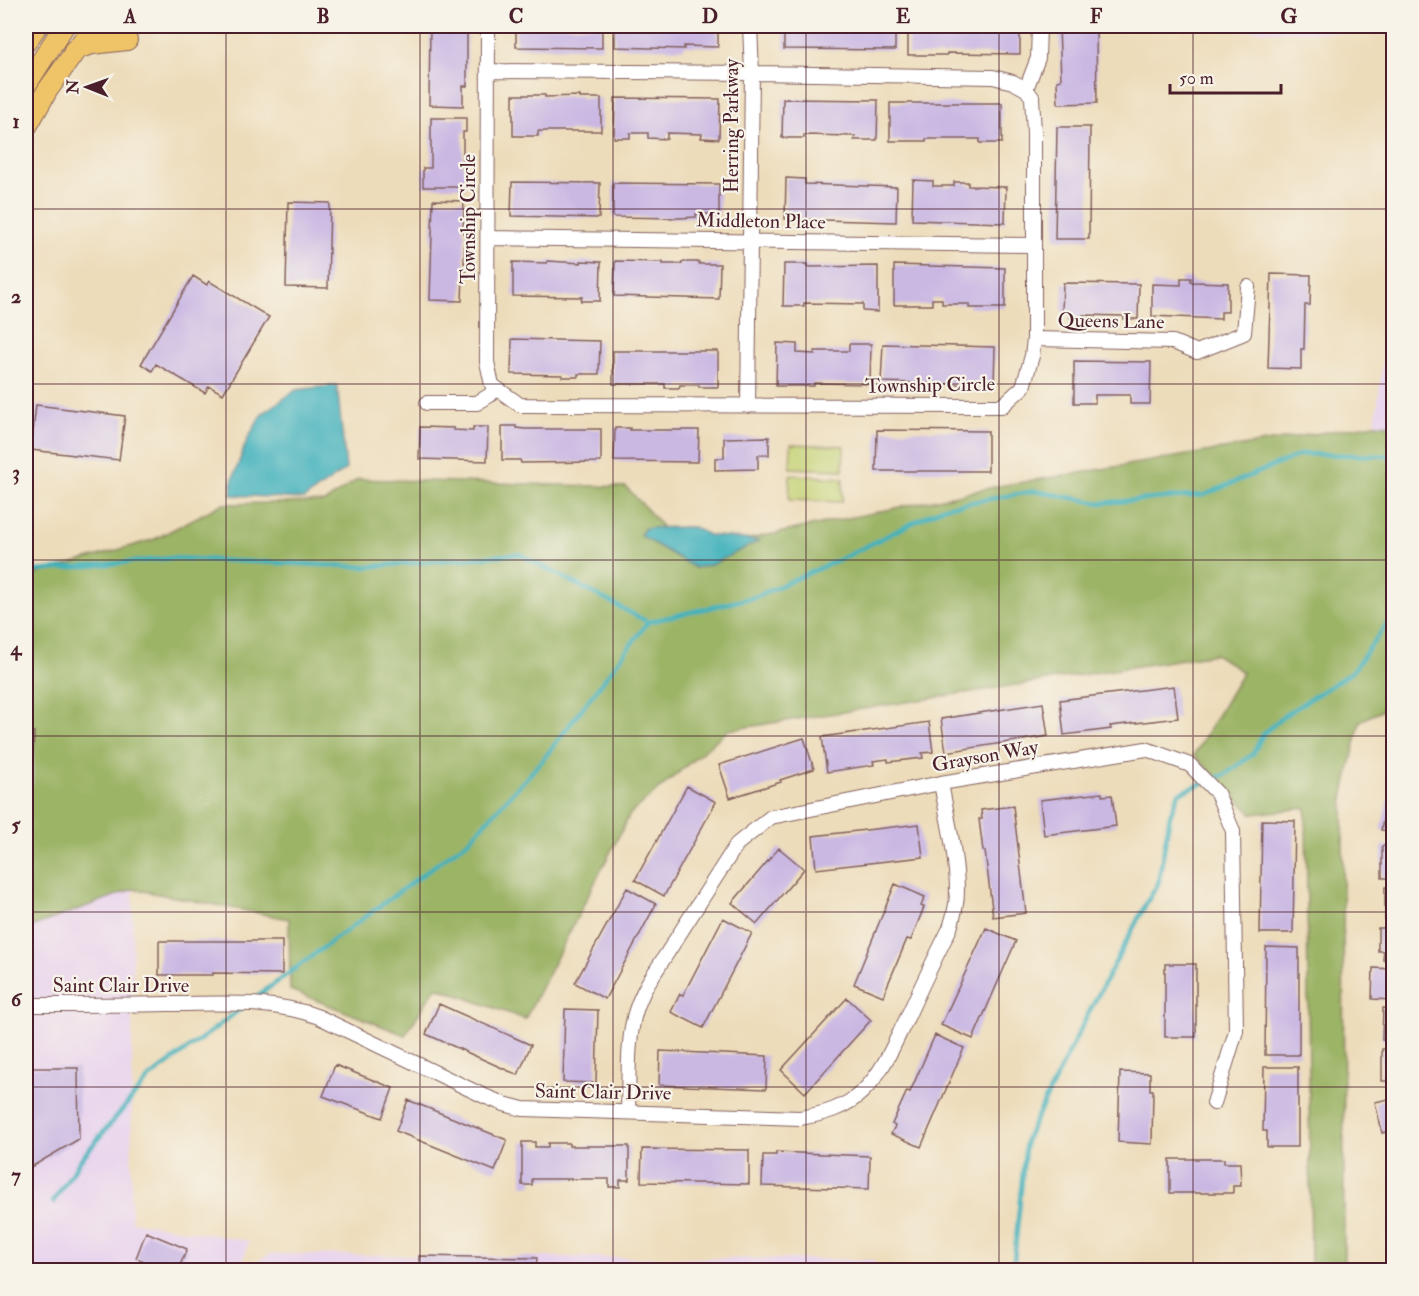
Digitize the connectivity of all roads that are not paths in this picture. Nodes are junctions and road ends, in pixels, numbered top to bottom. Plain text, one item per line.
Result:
1 (37, 26) edge
2 (64, 26) edge
3 (93, 26) edge
4 (488, 26) edge
5 (750, 26) edge
6 (1039, 26) edge
7 (127, 40) dead end
8 (26, 42) edge
9 (75, 50) junction
10 (488, 71) junction
11 (752, 73) junction
12 (26, 85) edge
13 (1026, 89) junction
14 (26, 128) edge
15 (488, 238) junction
16 (750, 240) junction
17 (1034, 245) junction
18 (1248, 287) dead end
19 (1034, 339) junction
20 (496, 388) junction
21 (427, 403) dead end
22 (748, 406) junction
23 (941, 783) junction
24 (26, 1005) edge
25 (1214, 1103) dead end
26 (628, 1112) junction

1 - 8 main road
2 - 12 main road
3 - 9 main road
4 - 10 street, Township Circle
5 - 11 street, Herring Parkway
6 - 13 street
7 - 9 main road
9 - 14 main road
10 - 11 street
10 - 15 street, Township Circle
11 - 13 street
11 - 16 street, Herring Parkway
13 - 17 street, Township Circle
15 - 16 street, Middleton Place
15 - 20 street, Township Circle
16 - 17 street, Middleton Place
16 - 22 street, Herring Parkway
17 - 19 street, Township Circle
18 - 19 street, Queens Lane
19 - 22 street, Township Circle
20 - 21 street
20 - 22 street, Township Circle
23 - 25 street, Grayson Way
23 - 26 street, Grayson Way
23 - 26 street, Saint Clair Drive
24 - 26 street, Saint Clair Drive

